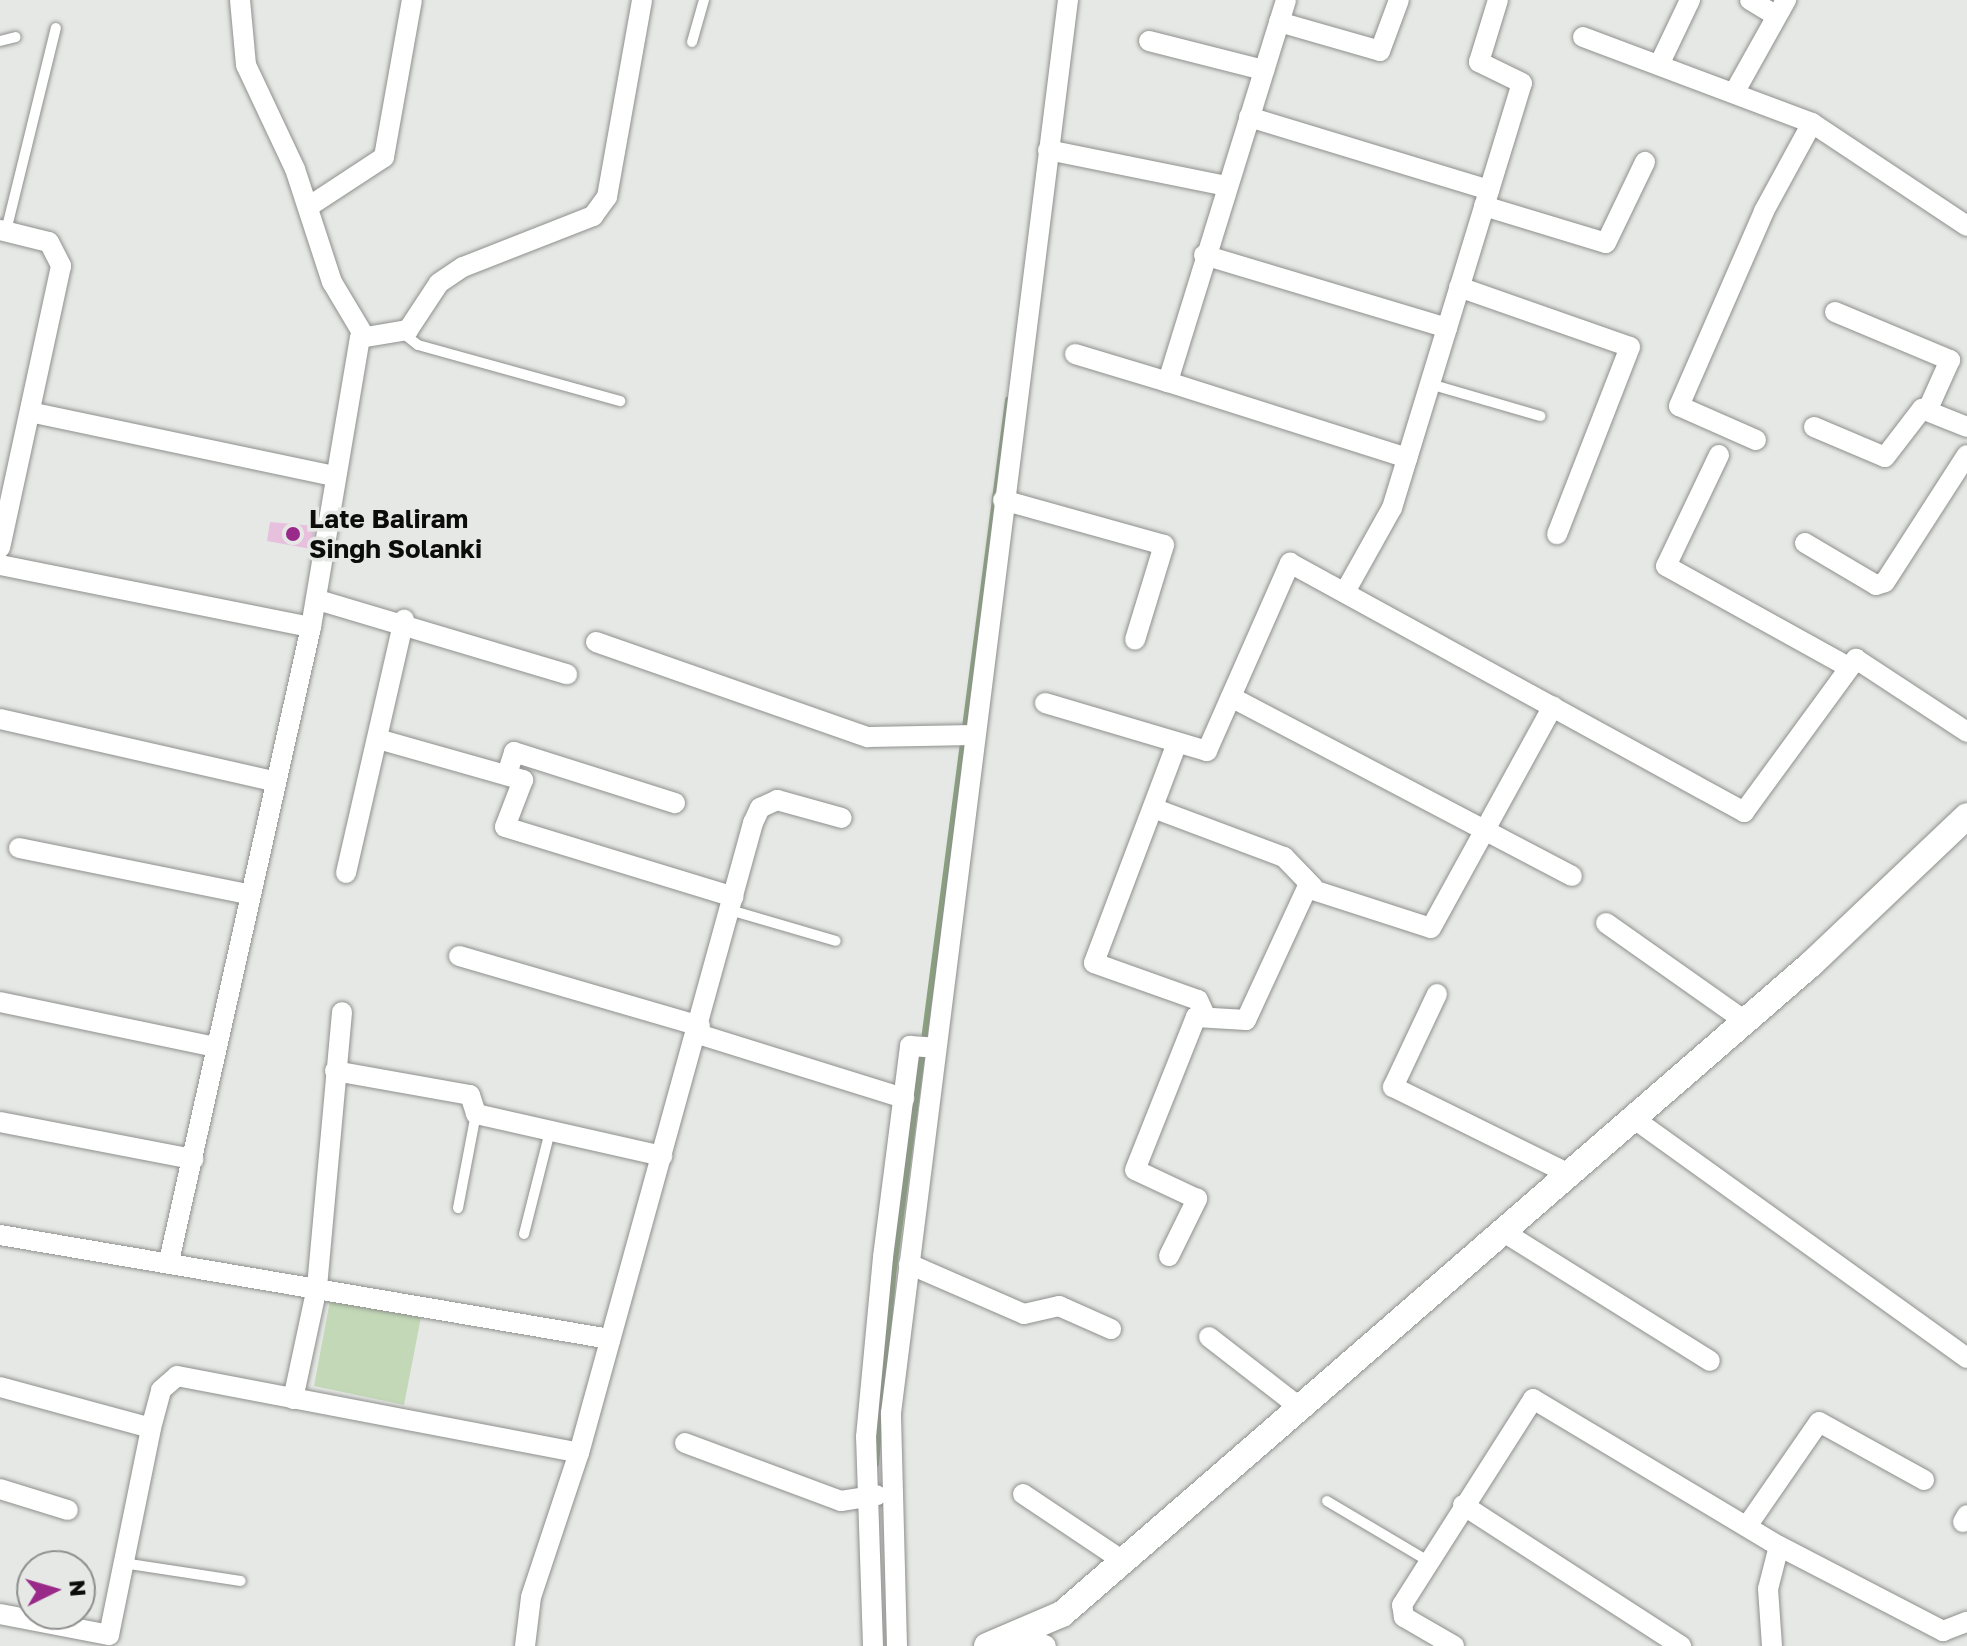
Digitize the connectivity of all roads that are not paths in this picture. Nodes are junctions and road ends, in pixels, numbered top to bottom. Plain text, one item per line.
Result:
1 (240, 0) edge
2 (412, 0) edge
3 (642, 0) edge
4 (704, 0) edge
5 (1068, 0) edge
6 (1286, 0) edge
7 (1399, 0) edge
8 (1498, 0) edge
9 (1690, 0) edge
10 (1750, 0) edge
11 (1780, 8) edge
12 (1279, 22) junction
13 (56, 28) dead end
14 (16, 37) dead end
15 (1583, 37) dead end
16 (0, 41) edge
17 (1149, 41) dead end
18 (692, 42) dead end
19 (1659, 65) junction
20 (1264, 70) junction
21 (1734, 93) junction
22 (1249, 117) junction
23 (1812, 123) junction
24 (1048, 150) junction
25 (1645, 162) dead end
26 (1226, 186) junction
27 (1486, 198) junction
28 (308, 207) junction
29 (1967, 226) edge
30 (3, 230) edge
31 (1204, 255) junction
32 (1459, 287) junction
33 (1835, 312) dead end
34 (1447, 328) junction
35 (403, 333) junction
36 (363, 334) junction
37 (1075, 354) dead end
38 (1168, 382) junction
39 (1430, 384) junction
40 (620, 401) dead end
41 (1928, 409) junction
42 (30, 412) junction
43 (1540, 416) dead end
44 (1814, 427) dead end
45 (1967, 427) edge
46 (1756, 440) dead end
47 (1719, 455) dead end
48 (1967, 455) edge
49 (1407, 458) junction
50 (335, 476) junction
51 (1003, 500) junction
52 (1557, 534) dead end
53 (1805, 543) dead end
54 (0, 547) edge
55 (0, 565) edge
56 (1345, 592) junction
57 (318, 600) junction
58 (404, 620) junction
59 (311, 627) junction
60 (1135, 640) dead end
61 (596, 642) dead end
62 (1848, 667) junction
63 (567, 674) dead end
64 (1231, 697) junction
65 (1045, 703) dead end
66 (1553, 706) junction
67 (0, 719) edge
68 (1967, 732) edge
69 (965, 734) junction
70 (378, 739) junction
71 (1177, 743) junction
72 (507, 774) junction
73 (274, 781) junction
74 (675, 803) dead end
75 (1153, 808) junction
76 (1967, 816) edge
77 (842, 818) dead end
78 (1485, 830) junction
79 (19, 848) dead end
80 (346, 873) dead end
81 (1572, 876) dead end
82 (1313, 887) junction
83 (247, 894) junction
84 (732, 904) junction
85 (1606, 923) dead end
86 (836, 941) dead end
87 (459, 956) dead end
88 (1437, 994) dead end
89 (0, 1002) edge
90 (342, 1012) dead end
91 (1204, 1013) junction
92 (1745, 1021) junction
93 (699, 1030) junction
94 (926, 1046) junction
95 (216, 1047) junction
96 (335, 1071) junction
97 (904, 1098) junction
98 (476, 1114) junction
99 (1633, 1118) junction
100 (0, 1122) edge
101 (550, 1131) junction
102 (662, 1156) junction
103 (193, 1159) junction
104 (1569, 1174) junction
105 (458, 1208) dead end
106 (1502, 1231) junction
107 (524, 1234) dead end
108 (0, 1235) edge
109 (1169, 1256) dead end
110 (169, 1261) junction
111 (909, 1264) junction
112 (317, 1287) junction
113 (1111, 1329) dead end
114 (1209, 1337) dead end
115 (610, 1339) junction
116 (1967, 1358) edge
117 (1710, 1361) dead end
118 (0, 1387) edge
119 (293, 1399) junction
120 (1298, 1406) junction
121 (151, 1428) junction
122 (685, 1443) dead end
123 (579, 1453) junction
124 (1924, 1480) dead end
125 (0, 1489) edge
126 (1023, 1494) dead end
127 (880, 1495) junction
128 (1327, 1501) dead end
129 (1463, 1505) junction
130 (68, 1510) dead end
131 (1747, 1526) junction
132 (1779, 1546) junction
133 (1123, 1561) junction
134 (1428, 1561) junction
135 (123, 1563) junction
136 (241, 1581) dead end
137 (0, 1614) edge
138 (1961, 1632) edge
139 (1017, 1634) junction
140 (525, 1646) edge
141 (873, 1646) edge
142 (897, 1646) edge
143 (987, 1646) edge
144 (1046, 1646) edge
145 (1454, 1646) edge
146 (1681, 1646) edge
147 (1772, 1646) edge

1 - 28 street
2 - 28 street
3 - 35 street
4 - 18 lane
5 - 24 street
6 - 12 street
7 - 12 street
8 - 27 street
9 - 19 street
10 - 11 street
11 - 21 street
12 - 20 street
13 - 30 lane
14 - 16 lane
15 - 19 street
17 - 20 street
19 - 21 street
20 - 22 street
21 - 23 street
22 - 26 street
22 - 27 street
23 - 29 street
23 - 46 street
24 - 26 street
24 - 51 street
25 - 27 street
26 - 31 street
27 - 32 street
28 - 36 street
30 - 42 street
31 - 34 street
31 - 38 street
32 - 34 street
32 - 52 street
33 - 41 street
34 - 39 street
35 - 36 street
35 - 40 lane
36 - 50 street
37 - 38 street
38 - 49 street
39 - 43 lane
39 - 49 street
41 - 44 street
41 - 45 street
42 - 50 street
42 - 54 street
47 - 62 street
48 - 53 street
49 - 56 street
50 - 57 street
51 - 60 street
51 - 69 street
55 - 59 street
56 - 64 street
56 - 66 street
57 - 58 street
57 - 59 street
58 - 63 street
58 - 70 street
59 - 73 street
61 - 69 street
62 - 66 street
62 - 68 street
64 - 71 street
64 - 78 street
65 - 71 street
66 - 78 street
67 - 73 street
69 - 94 street
70 - 72 street
70 - 80 street
71 - 75 street
72 - 74 street
72 - 84 street
73 - 83 street
75 - 82 street
75 - 91 street
76 - 92 street
77 - 84 street
78 - 81 street
78 - 82 street
79 - 83 street
82 - 91 street
83 - 95 street
84 - 86 lane
84 - 93 street
85 - 92 street
87 - 93 street
88 - 104 street
89 - 95 street
90 - 96 street
91 - 109 street
92 - 99 street
93 - 97 street
93 - 102 street
94 - 97 street
94 - 111 street
95 - 103 street
96 - 98 street
96 - 112 street
97 - 127 street
98 - 101 street
98 - 105 lane
99 - 104 street
99 - 116 street
100 - 103 street
101 - 102 street
101 - 107 lane
102 - 115 street
103 - 110 street
104 - 106 street
106 - 117 street
106 - 120 street
108 - 110 street
110 - 112 street
111 - 113 street
111 - 127 street
112 - 115 street
112 - 119 street
114 - 120 street
115 - 123 street
118 - 121 street
119 - 121 street
119 - 123 street
120 - 133 street
121 - 135 street
122 - 127 street
123 - 140 street
124 - 131 street
125 - 130 street
126 - 133 street
127 - 141 street
127 - 142 street
128 - 134 lane
129 - 131 street
129 - 134 street
129 - 146 street
131 - 132 street
132 - 138 street
132 - 147 street
133 - 139 street
134 - 145 street
135 - 136 lane
135 - 137 street
139 - 143 street
139 - 144 street

